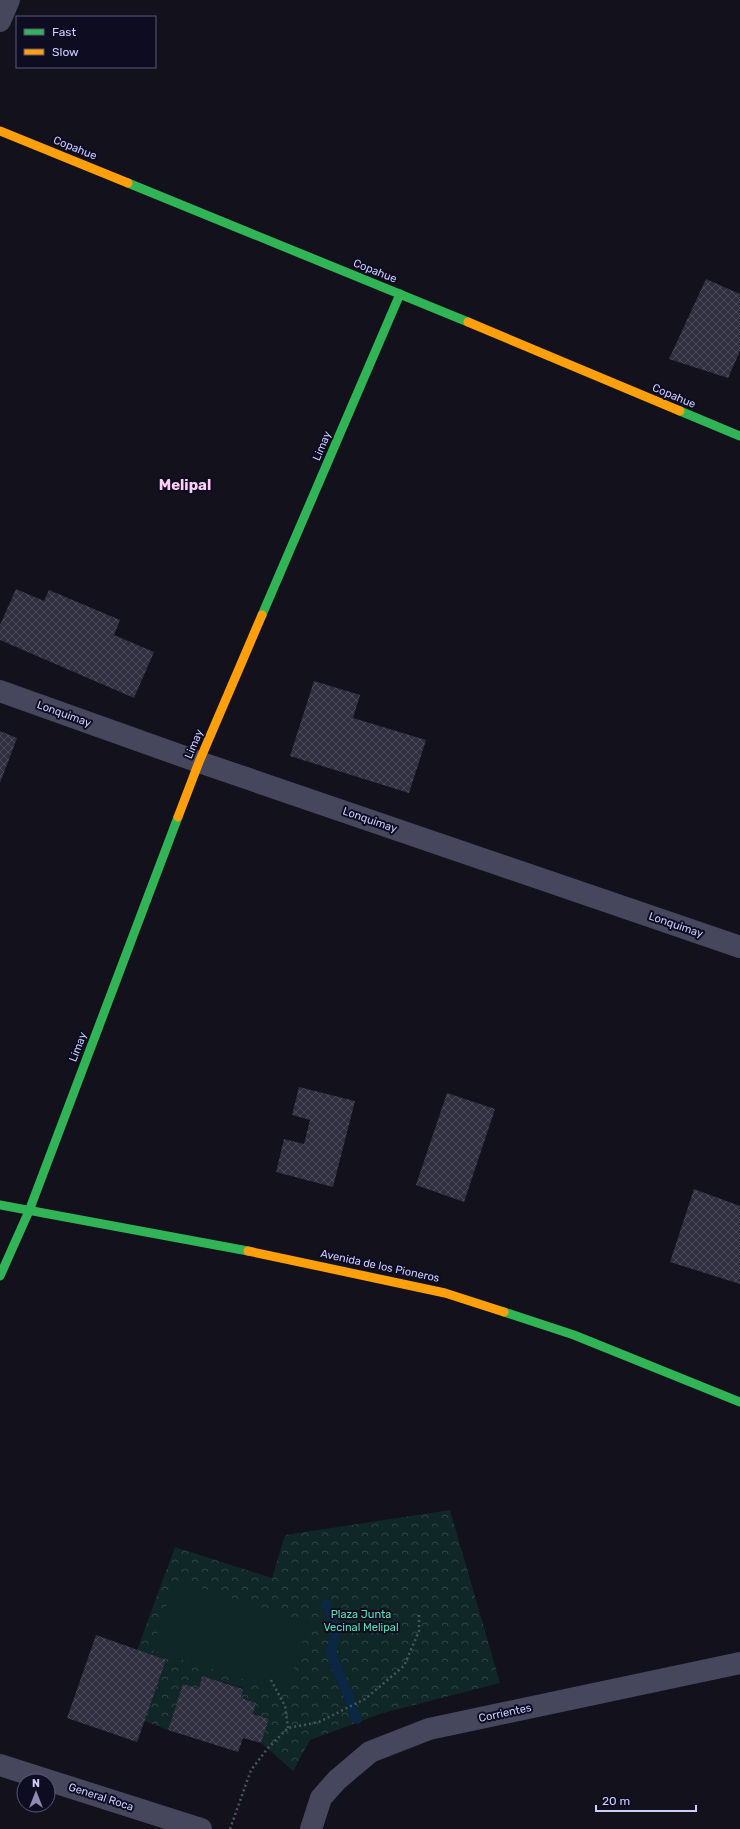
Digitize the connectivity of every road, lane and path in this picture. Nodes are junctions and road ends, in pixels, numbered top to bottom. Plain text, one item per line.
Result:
1 (9, 0) edge
2 (0, 20) edge
3 (0, 131) edge
4 (400, 294) junction
5 (740, 436) edge
6 (0, 691) edge
7 (199, 762) junction
8 (740, 947) edge
9 (0, 1205) edge
10 (29, 1211) junction
11 (0, 1276) edge
12 (740, 1402) edge
13 (419, 1612) dead end
14 (740, 1662) edge
15 (271, 1680) dead end
16 (288, 1728) junction
17 (0, 1765) edge
18 (201, 1829) edge
19 (230, 1829) edge
20 (311, 1829) edge

1 - 2 street
3 - 4 street, Copahue
4 - 5 street, Copahue
4 - 7 street, Limay
6 - 7 street, Lonquimay
7 - 8 street, Lonquimay
7 - 10 street, Limay
9 - 10 street, Avenida de los Pioneros
10 - 11 street, Limay
10 - 12 street, Avenida de los Pioneros
13 - 16 path
14 - 20 street, Corrientes
15 - 16 path
16 - 19 path
17 - 18 street, General Roca

